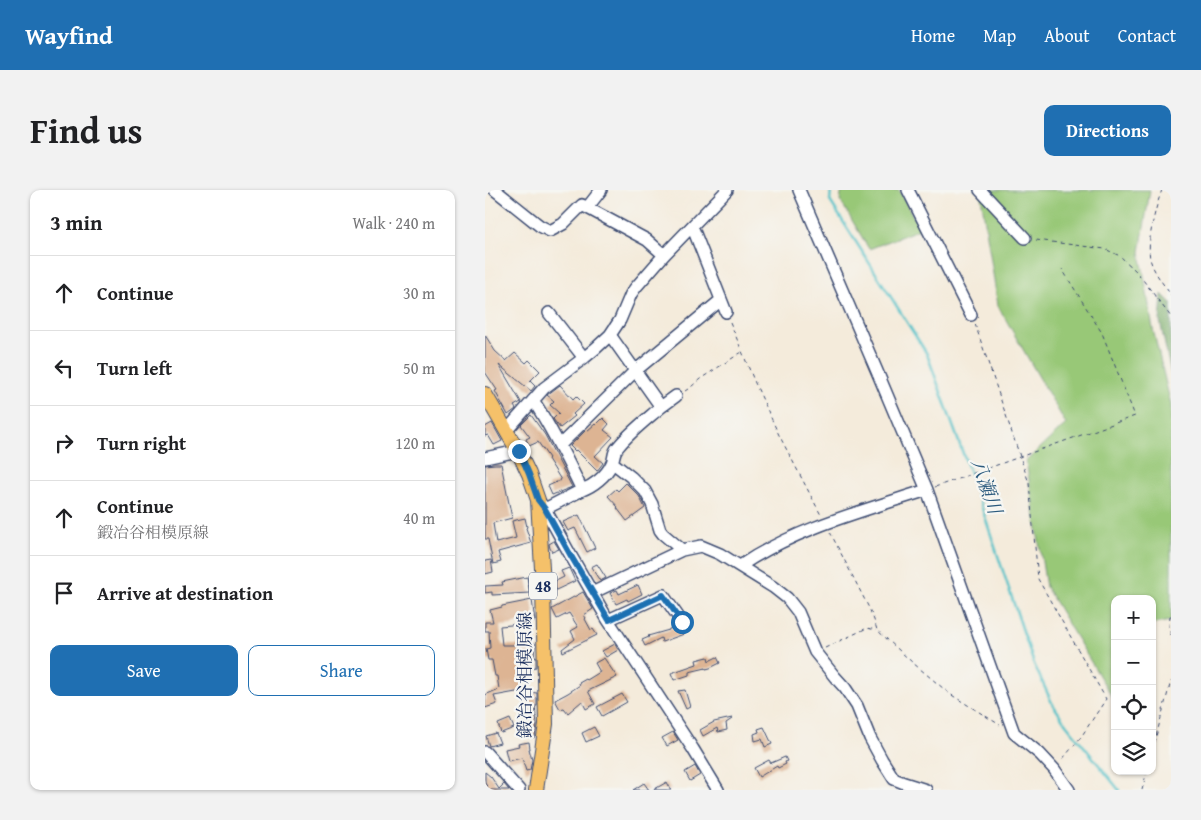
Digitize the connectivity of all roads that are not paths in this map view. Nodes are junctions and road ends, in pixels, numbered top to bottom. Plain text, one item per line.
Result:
1 (495, 190) edge
2 (601, 190) edge
3 (727, 190) edge
4 (799, 190) edge
5 (908, 190) edge
6 (981, 190) edge
7 (587, 208) junction
8 (692, 226) junction
9 (1025, 238) road end
10 (664, 255) junction
11 (721, 300) junction
12 (726, 312) road end
13 (549, 313) dead end
14 (971, 316) road end
15 (610, 335) junction
16 (584, 358) junction
17 (635, 371) junction
18 (485, 394) edge
19 (676, 396) road end
20 (533, 400) junction
21 (661, 408) junction
22 (507, 430) junction
23 (560, 445) junction
24 (519, 451) junction
25 (485, 458) edge
26 (613, 463) junction
27 (582, 490) junction
28 (927, 490) junction
29 (541, 504) junction
30 (682, 550) junction
31 (740, 566) junction
32 (592, 592) junction
33 (609, 620) junction
34 (682, 622) dead end
35 (485, 752) edge
36 (519, 790) edge
37 (536, 790) edge
38 (718, 790) edge
39 (926, 790) edge
40 (1069, 790) edge

1 - 7 street
2 - 7 street
3 - 8 street
4 - 28 street
5 - 14 street
6 - 9 street
7 - 10 street
8 - 10 street
8 - 11 street
10 - 15 street
11 - 12 street
11 - 17 street
13 - 16 street
15 - 16 street
15 - 17 street
16 - 20 street
17 - 21 street
17 - 23 street
18 - 22 main road, 鍛冶谷相模原線 / 48
19 - 21 street
20 - 22 street
20 - 23 street
21 - 26 street
22 - 24 main road, 鍛冶谷相模原線 / 48
23 - 27 street
24 - 25 street
24 - 29 main road, 鍛冶谷相模原線 / 48
26 - 27 street
26 - 30 street
27 - 29 street
28 - 31 street
28 - 40 street
29 - 32 street
29 - 37 main road, 鍛冶谷相模原線 / 48
30 - 31 street
30 - 32 street
31 - 39 street
32 - 33 street
33 - 34 street
33 - 38 street
35 - 36 street

